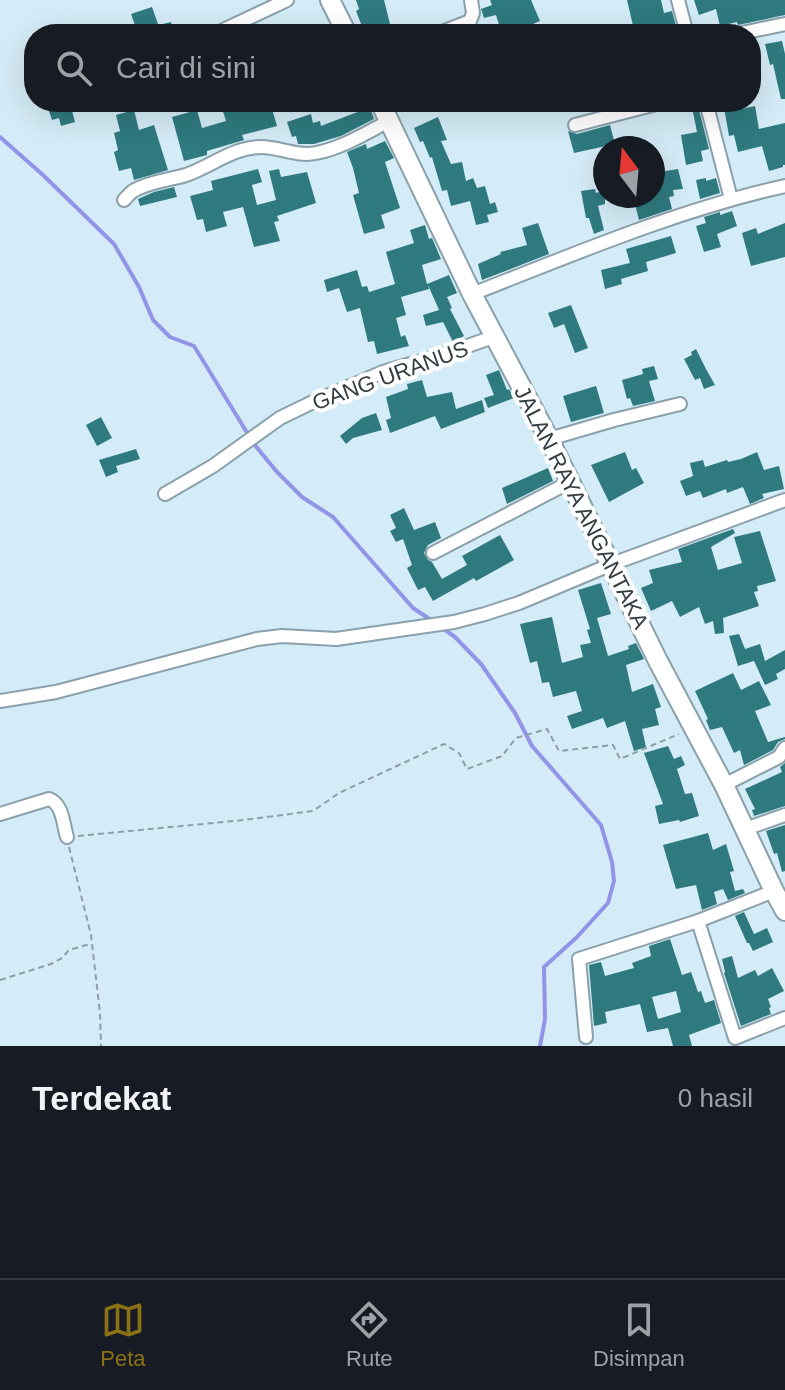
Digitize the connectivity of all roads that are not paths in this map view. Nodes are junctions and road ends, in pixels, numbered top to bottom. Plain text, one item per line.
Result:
1 (287, 0) edge
2 (330, 0) edge
3 (471, 0) edge
4 (678, 0) edge
5 (236, 24) edge
6 (342, 24) edge
7 (462, 24) edge
8 (684, 24) edge
9 (785, 24) edge
10 (761, 29) edge
11 (385, 112) edge
12 (625, 112) edge
13 (709, 112) edge
14 (389, 121) junction
15 (575, 125) dead end
16 (785, 186) edge
17 (731, 199) junction
18 (124, 200) dead end
19 (472, 294) junction
20 (496, 336) junction
21 (680, 404) dead end
22 (549, 439) junction
23 (570, 482) junction
24 (165, 494) dead end
25 (785, 500) edge
26 (433, 553) dead end
27 (612, 564) junction
28 (0, 701) edge
29 (785, 748) edge
30 (724, 785) junction
31 (0, 814) edge
32 (785, 815) edge
33 (745, 829) junction
34 (67, 837) road end
35 (782, 904) edge
36 (698, 921) junction
37 (785, 1018) edge
38 (586, 1037) dead end

1 - 5 street
2 - 6 main road
3 - 7 street
4 - 8 street
9 - 10 street
11 - 14 main road, JALAN RAYA ANGANTAKA
12 - 15 street
13 - 17 street
14 - 18 street
14 - 19 main road, JALAN RAYA ANGANTAKA
16 - 17 street
17 - 19 street
19 - 20 main road, JALAN RAYA ANGANTAKA
20 - 22 main road, JALAN RAYA ANGANTAKA
20 - 24 street, GANG URANUS
21 - 22 street
22 - 23 main road, JALAN RAYA ANGANTAKA
23 - 26 street
23 - 27 main road, JALAN RAYA ANGANTAKA
25 - 27 street
27 - 28 street
27 - 30 main road, JALAN RAYA ANGANTAKA
29 - 30 street
30 - 33 main road, JALAN RAYA ANGANTAKA
31 - 34 street
32 - 33 street
33 - 35 main road, JALAN RAYA ANGANTAKA
35 - 36 street
36 - 37 street
36 - 38 street

